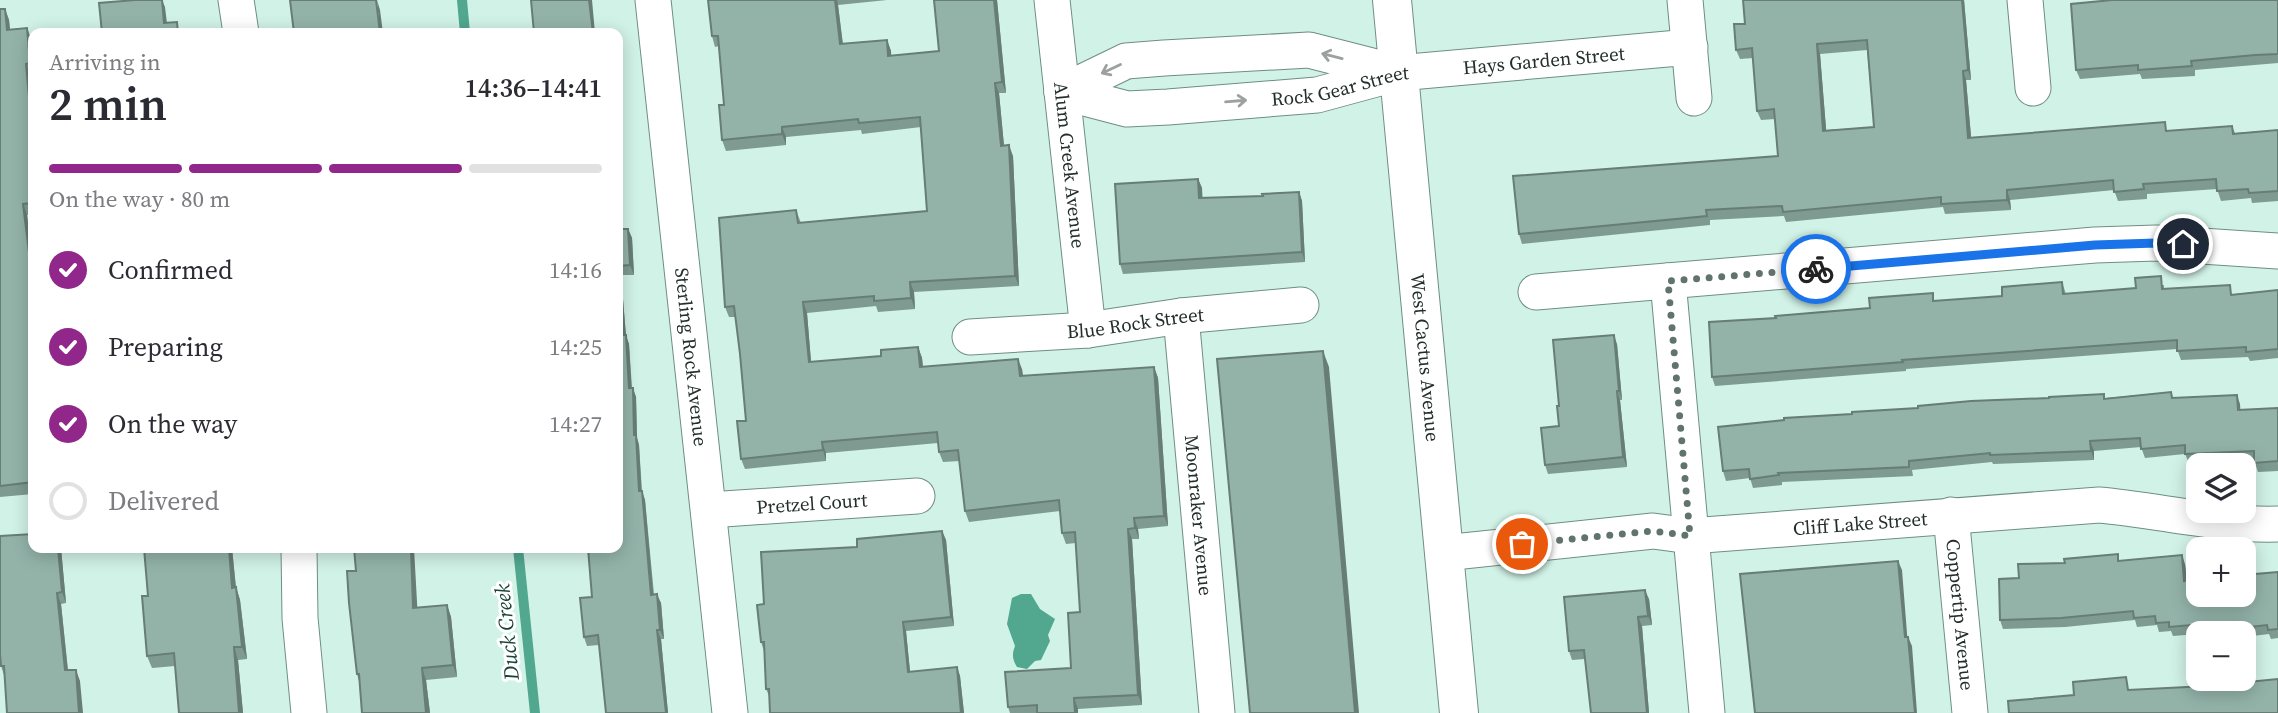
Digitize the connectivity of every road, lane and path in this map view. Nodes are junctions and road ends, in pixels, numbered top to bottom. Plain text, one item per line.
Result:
1 (236, 0) edge
2 (653, 0) edge
3 (1052, 0) edge
4 (1392, 0) edge
5 (1685, 0) edge
6 (2025, 0) edge
7 (240, 28) edge
8 (1690, 47) junction
9 (1398, 73) junction
10 (2033, 88) dead end
11 (1062, 92) junction
12 (1694, 98) dead end
13 (2278, 251) edge
14 (1668, 281) junction
15 (1536, 292) dead end
16 (1301, 305) dead end
17 (1181, 316) junction
18 (1088, 330) junction
19 (970, 337) dead end
20 (917, 496) dead end
21 (709, 510) junction
22 (1951, 515) junction
23 (2278, 524) edge
24 (1690, 536) junction
25 (299, 553) edge
26 (1444, 553) junction
27 (309, 713) edge
28 (730, 713) edge
29 (1217, 713) edge
30 (1459, 713) edge
31 (1707, 713) edge
32 (1970, 713) edge

1 - 7 street
2 - 21 street, Sterling Rock Avenue
3 - 11 street, Alum Creek Avenue
4 - 9 main road, West Cactus Avenue
5 - 8 street
6 - 10 street
8 - 9 street, Hays Garden Street
8 - 12 street
11 -> 9 street, Rock Gear Street
9 -> 11 street, Rock Gear Street
9 - 26 main road, West Cactus Avenue
11 - 18 street, Alum Creek Avenue
13 - 14 street
14 - 15 street
14 - 24 street
16 - 17 street, Blue Rock Street
17 - 18 street, Blue Rock Street
17 - 29 street, Moonraker Avenue
18 - 19 street, Blue Rock Street
20 - 21 street, Pretzel Court
21 - 28 street, Sterling Rock Avenue
22 - 23 street, Cliff Lake Street
22 - 24 street, Cliff Lake Street
22 - 32 street, Coppertip Avenue
24 - 26 street, Cliff Lake Street
24 - 31 street
25 - 27 street
26 - 30 main road, West Cactus Avenue

